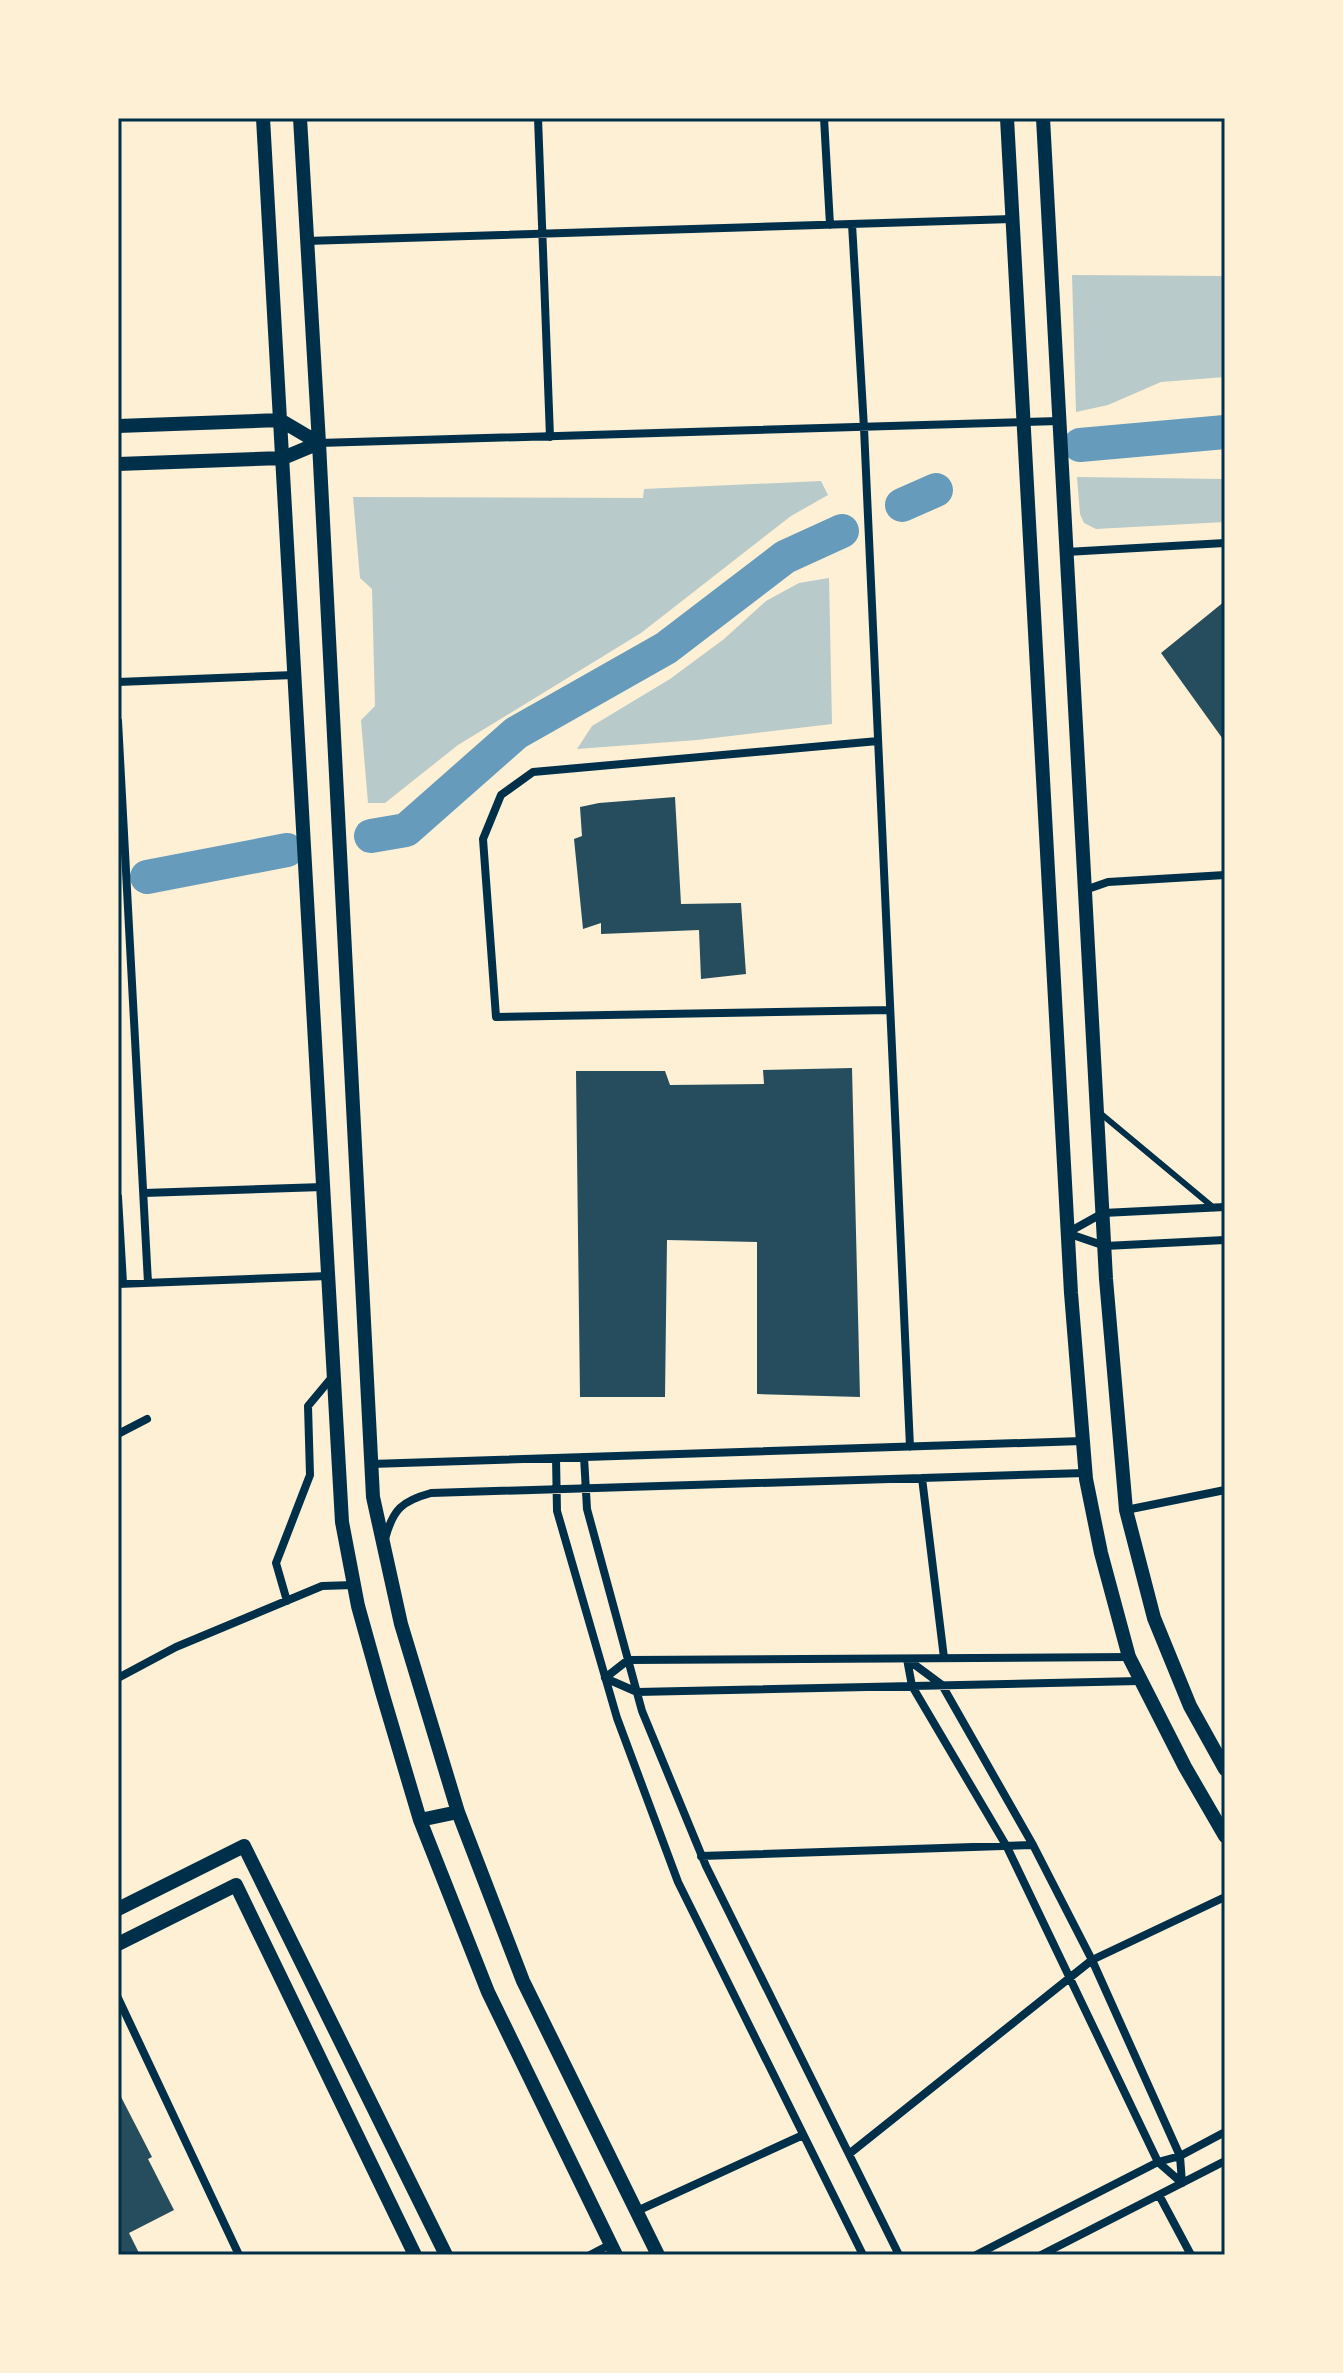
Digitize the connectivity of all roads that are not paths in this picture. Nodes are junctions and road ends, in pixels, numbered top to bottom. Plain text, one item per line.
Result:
1 (263, 118) edge
2 (300, 118) edge
3 (538, 118) edge
4 (824, 118) edge
5 (1007, 118) edge
6 (1043, 118) edge
7 (1012, 219) junction
8 (852, 224) junction
9 (830, 225) junction
10 (542, 233) junction
11 (306, 241) junction
12 (280, 420) junction
13 (1059, 421) junction
14 (1024, 423) junction
15 (118, 426) edge
16 (864, 428) junction
17 (550, 437) junction
18 (319, 443) junction
19 (283, 458) junction
20 (118, 464) edge
21 (1225, 543) edge
22 (1066, 552) junction
23 (294, 675) junction
24 (118, 682) edge
25 (118, 721) edge
26 (878, 741) junction
27 (1225, 875) edge
28 (1085, 890) junction
29 (890, 1010) junction
30 (1097, 1111) junction
31 (323, 1187) junction
32 (144, 1193) junction
33 (118, 1197) edge
34 (1225, 1207) edge
35 (1214, 1208) junction
36 (1103, 1213) junction
37 (1067, 1233) junction
38 (1225, 1240) edge
39 (1105, 1246) junction
40 (328, 1276) junction
41 (148, 1283) junction
42 (120, 1284) edge
43 (334, 1375) junction
44 (147, 1419) dead end
45 (118, 1434) edge
46 (1082, 1441) junction
47 (910, 1447) junction
48 (584, 1457) junction
49 (556, 1458) junction
50 (371, 1464) junction
51 (1085, 1473) junction
52 (922, 1478) junction
53 (586, 1488) junction
54 (557, 1489) junction
55 (1225, 1490) edge
56 (1126, 1510) junction
57 (383, 1544) junction
58 (354, 1585) junction
59 (287, 1601) junction
60 (1129, 1657) junction
61 (944, 1658) junction
62 (907, 1659) junction
63 (628, 1660) junction
64 (118, 1678) edge
65 (605, 1678) junction
66 (1139, 1681) junction
67 (942, 1685) junction
68 (912, 1686) junction
69 (637, 1692) junction
70 (1225, 1769) edge
71 (458, 1812) junction
72 (420, 1820) junction
73 (1225, 1836) edge
74 (1033, 1845) junction
75 (1007, 1847) junction
76 (701, 1856) junction
77 (1225, 1897) edge
78 (118, 1909) edge
79 (118, 1944) edge
80 (1092, 1960) junction
81 (1069, 1977) junction
82 (118, 1998) edge
83 (1225, 2132) edge
84 (803, 2135) junction
85 (849, 2154) junction
86 (1180, 2156) junction
87 (1225, 2161) edge
88 (1158, 2162) junction
89 (1182, 2183) junction
90 (1159, 2195) junction
91 (637, 2211) junction
92 (613, 2250) edge
93 (239, 2255) edge
94 (415, 2255) edge
95 (446, 2255) edge
96 (590, 2255) edge
97 (658, 2255) edge
98 (863, 2255) edge
99 (899, 2255) edge
100 (976, 2255) edge
101 (1041, 2255) edge
102 (1191, 2255) edge

1 - 12 street
2 - 11 street
3 - 10 street
4 - 9 street
5 - 7 street
6 - 13 street
7 - 8 street
7 - 14 street
8 - 9 street
8 - 16 street
9 - 10 street
10 - 11 street
10 - 17 street
11 - 18 street
12 - 15 street
12 - 18 street
12 - 19 street
13 - 14 street
13 - 22 street
14 - 16 street
14 - 37 street
16 - 17 street
16 - 26 street
17 - 18 street
18 - 19 street
18 - 50 street
19 - 20 street
19 - 23 street
21 - 22 street
22 - 28 street
23 - 24 street
23 - 31 street
25 - 32 street
26 - 29 street
26 - 29 street
27 - 28 street
28 - 30 street
29 - 47 street
30 - 35 lane
30 - 36 street
31 - 32 street
31 - 40 street
32 - 41 street
33 - 42 street
34 - 35 street
35 - 36 street
36 - 37 street
36 - 39 street
37 - 39 street
37 - 46 street
38 - 39 street
39 - 56 street
40 - 41 street
40 - 43 street
41 - 42 street
43 - 58 street
43 - 59 street
44 - 45 street
46 - 47 street
46 - 51 street
47 - 48 street
48 - 49 street
48 - 53 street
49 - 50 street
49 - 54 street
50 - 57 street
51 - 52 street
51 - 60 street
52 - 53 street
52 - 61 street
53 - 54 street
53 - 63 street
54 - 57 street
54 - 65 street
55 - 56 street
56 - 70 street
57 - 71 street
58 - 59 street
58 - 72 street
59 - 64 street
60 - 61 street
60 - 66 street
61 - 62 street
62 - 63 street
62 - 67 street
62 - 68 street
63 - 65 street
63 - 69 street
65 - 69 street
65 - 84 street
66 - 67 street
66 - 73 street
67 - 68 street
67 - 74 street
68 - 69 street
68 - 75 street
69 - 76 street
71 - 72 street
71 - 91 street
72 - 92 street
74 - 75 street
74 - 80 street
75 - 76 street
75 - 81 street
76 - 85 street
77 - 80 street
78 - 95 street
79 - 94 street
80 - 81 street
80 - 86 street
81 - 85 street
81 - 88 street
82 - 93 street
83 - 86 street
84 - 91 street
84 - 98 street
85 - 99 street
86 - 88 street
86 - 89 street
87 - 89 street
88 - 89 street
88 - 100 street
89 - 90 street
90 - 101 street
90 - 102 street
91 - 97 street
92 - 96 street

